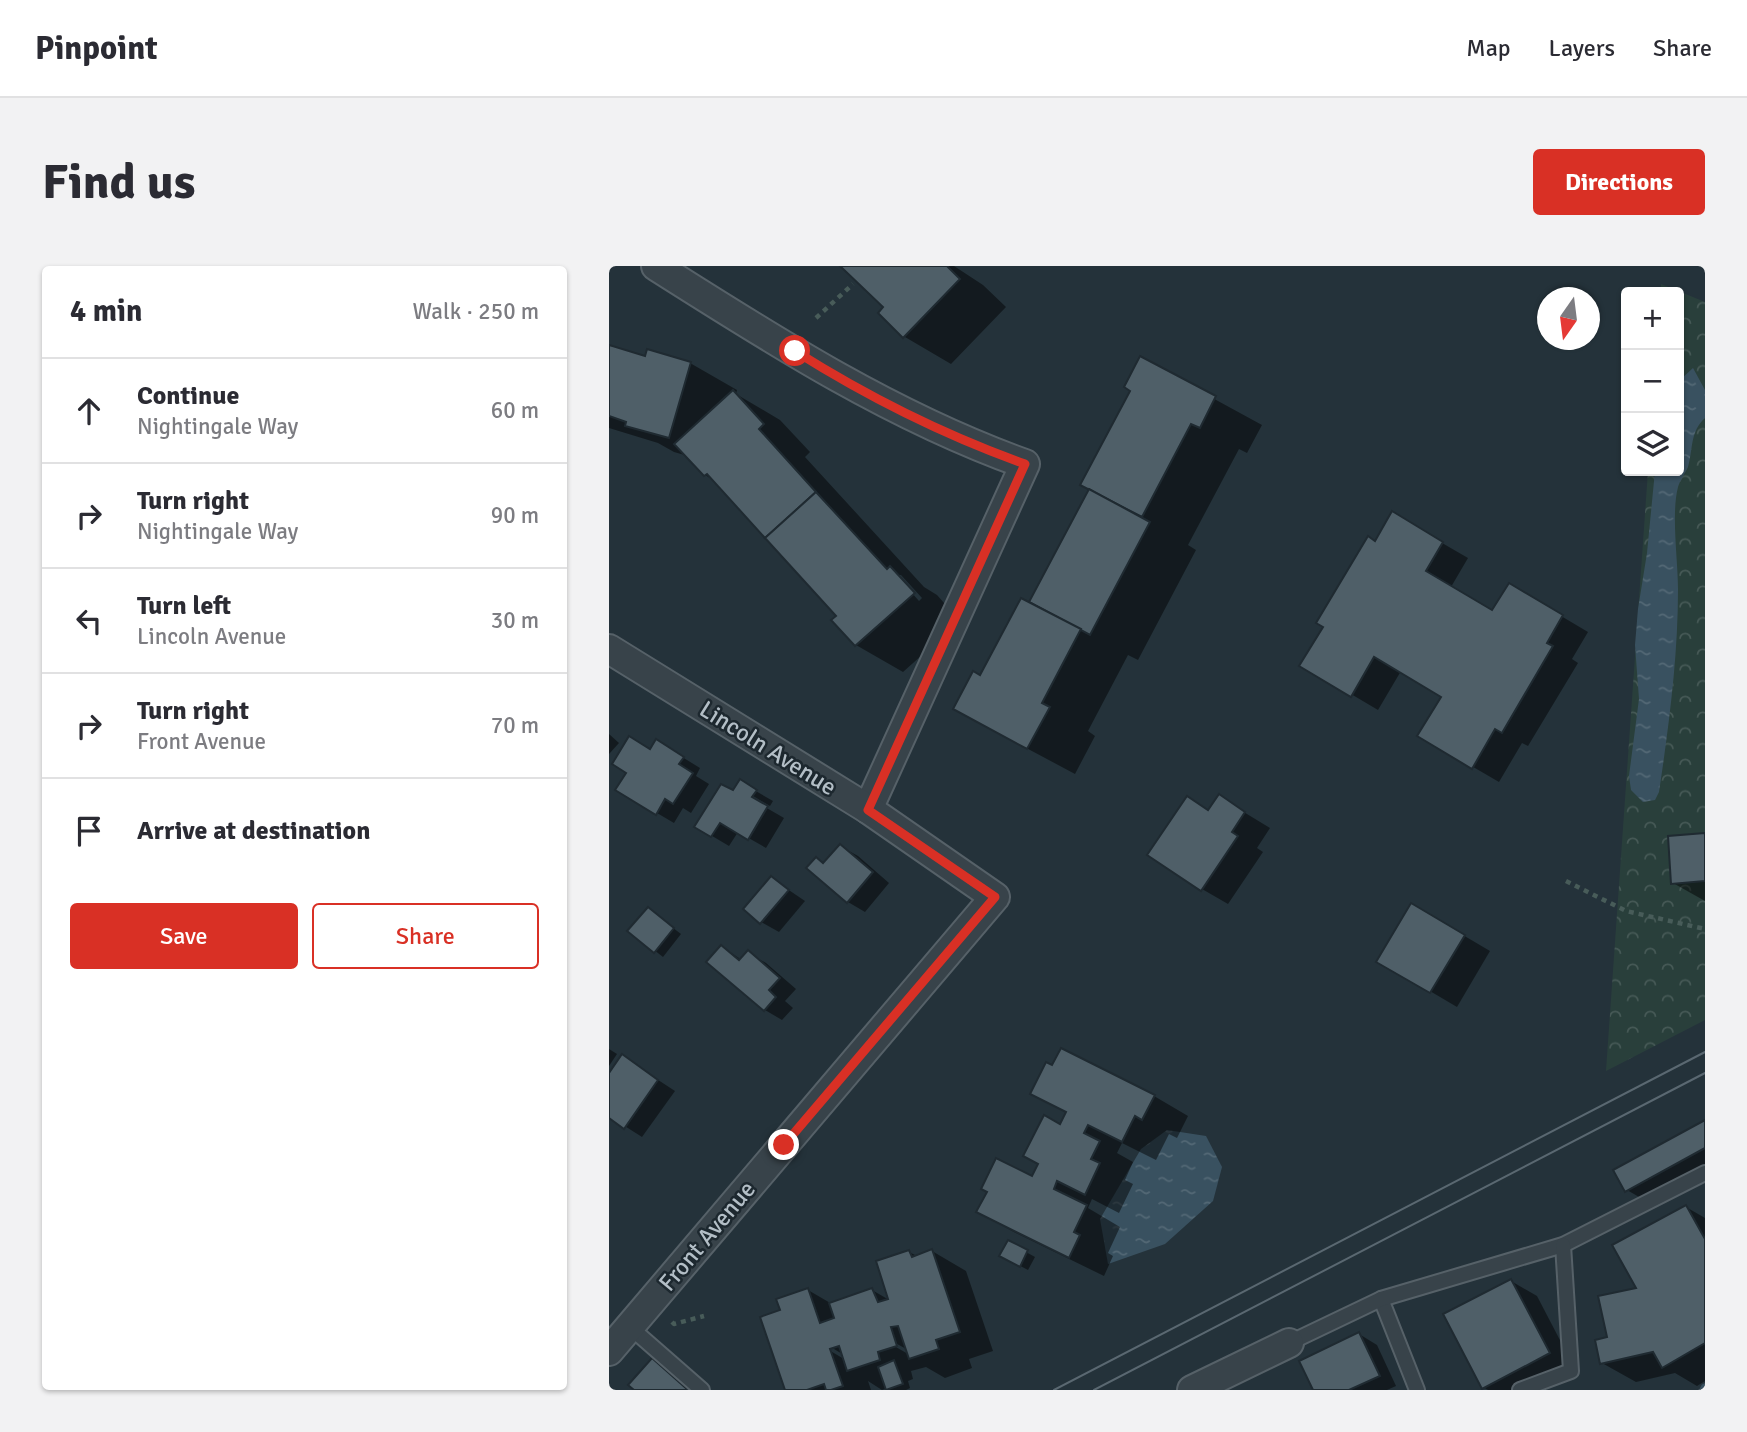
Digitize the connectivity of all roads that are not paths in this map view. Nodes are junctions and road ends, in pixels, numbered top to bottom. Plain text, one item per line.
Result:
1 (656, 266) edge
2 (609, 649) edge
3 (868, 810) junction
4 (995, 897) joint
5 (1705, 1173) edge
6 (1563, 1245) junction
7 (1381, 1299) junction
8 (630, 1327) junction
9 (1289, 1343) joint
10 (609, 1351) edge
11 (702, 1390) edge
12 (1192, 1390) edge
13 (1417, 1390) edge
14 (1520, 1390) edge

1 - 3 street
2 - 3 street, Lincoln Avenue
3 - 4 street, Lincoln Avenue
4 - 8 street, Front Avenue
5 - 6 lane
6 - 7 lane
6 - 14 lane
7 - 9 lane
7 - 13 lane
8 - 10 street, Front Avenue
8 - 11 lane
9 - 12 street

